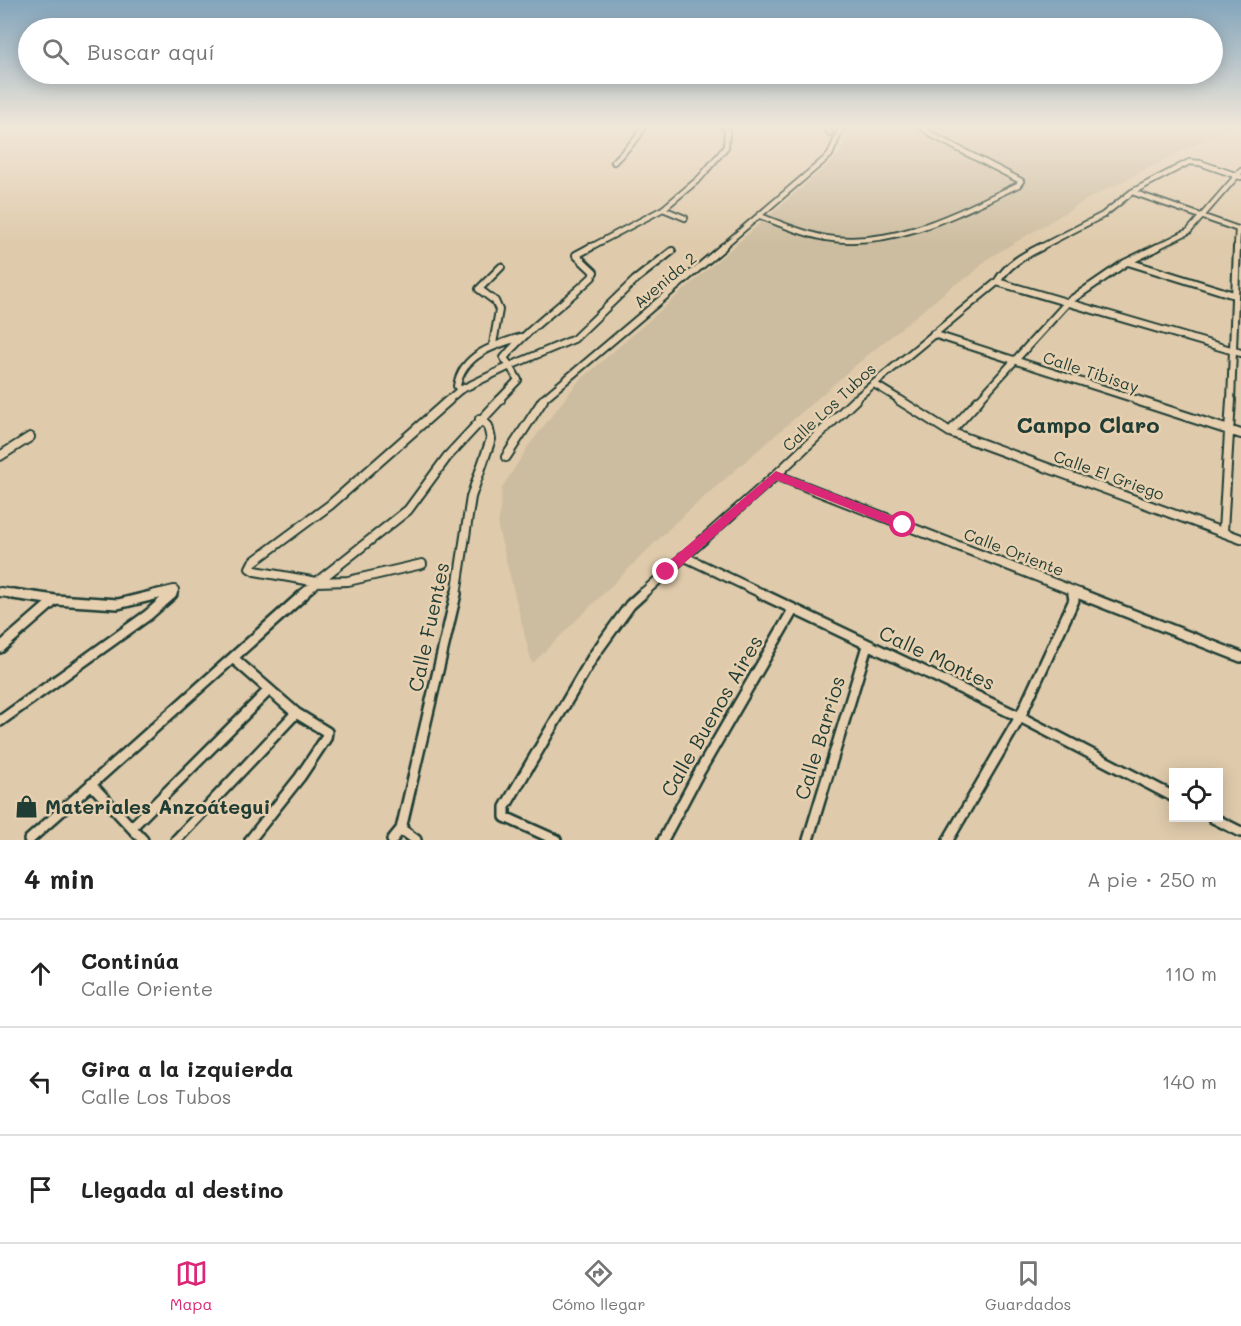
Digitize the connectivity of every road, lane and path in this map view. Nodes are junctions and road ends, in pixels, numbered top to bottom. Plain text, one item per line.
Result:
1 (711, 165) edge
2 (818, 165) edge
3 (989, 165) edge
4 (1184, 165) edge
5 (1207, 165) edge
6 (1240, 175) edge
7 (1132, 192) junction
8 (663, 209) junction
9 (760, 216) junction
10 (1202, 216) junction
11 (685, 218) dead end
12 (1239, 229) edge
13 (672, 251) dead end
14 (1128, 262) junction
15 (501, 267) dead end
16 (997, 282) junction
17 (1234, 295) junction
18 (1068, 302) junction
19 (933, 334) junction
20 (522, 337) junction
21 (494, 344) junction
22 (1233, 350) junction
23 (1241, 353) edge
24 (1014, 362) junction
25 (510, 366) junction
26 (874, 384) junction
27 (460, 390) junction
28 (480, 419) junction
29 (1230, 430) junction
30 (950, 432) junction
31 (1241, 434) edge
32 (30, 437) dead end
33 (0, 456) edge
34 (506, 457) dead end
35 (776, 475) junction
36 (1223, 531) junction
37 (1241, 539) edge
38 (683, 556) junction
39 (422, 564) dead end
40 (317, 582) junction
41 (1073, 591) junction
42 (0, 592) edge
43 (56, 600) junction
44 (793, 610) junction
45 (867, 646) junction
46 (0, 648) edge
47 (1241, 657) edge
48 (233, 658) junction
49 (268, 691) junction
50 (296, 713) junction
51 (1020, 717) junction
52 (0, 721) edge
53 (91, 784) junction
54 (1169, 795) edge
55 (1222, 822) edge
56 (132, 827) junction
57 (401, 829) junction
58 (1241, 832) edge
59 (29, 840) edge
60 (143, 840) edge
61 (176, 840) edge
62 (250, 840) edge
63 (392, 840) edge
64 (416, 840) edge
65 (556, 840) edge
66 (663, 840) edge
67 (808, 840) edge
68 (948, 840) edge

1 - 8 street
2 - 9 street, Avenida 2
3 - 9 street
4 - 7 street, Calle Los Tubos
5 - 6 street, Calle Los Tubos
6 - 10 street
7 - 10 street
7 - 16 street, Calle Los Tubos
8 - 11 street
8 - 20 street
9 - 34 street, Avenida 2
10 - 12 street
10 - 14 street
12 - 17 street
13 - 25 street
14 - 17 street
14 - 18 street
15 - 21 street
16 - 18 street
16 - 19 street, Calle Los Tubos
17 - 22 street
18 - 22 street
18 - 24 street
19 - 24 street, Calle Tibisay
19 - 26 street, Calle Los Tubos
20 - 21 street
20 - 25 street
21 - 27 street
22 - 23 street
22 - 29 street
24 - 29 street, Calle Tibisay
24 - 30 street
25 - 27 street
25 - 28 street
26 - 30 street, Calle El Griego
26 - 35 street, Calle Los Tubos
27 - 40 street
28 - 40 street
28 - 57 street, Calle Fuentes
29 - 31 street, Calle Tibisay
29 - 36 street
30 - 36 street, Calle El Griego
32 - 33 street
35 - 38 street, Calle Los Tubos
35 - 41 street, Calle Oriente
36 - 37 street, Calle El Griego
38 - 44 street, Calle Montes
38 - 65 street, Calle Los Tubos
39 - 40 street
40 - 48 street
41 - 47 street, Calle Oriente
41 - 51 street
42 - 43 street
43 - 46 street
43 - 52 street
44 - 45 street, Calle Montes
44 - 66 street, Calle Buenos Aires
45 - 51 street, Calle Montes
45 - 67 street, Calle Barrios
48 - 49 street
48 - 53 street
49 - 50 street
49 - 56 street
50 - 61 street
50 - 62 street
51 - 54 street, Calle Montes
51 - 68 street
53 - 56 street
53 - 59 street
55 - 58 street
56 - 60 street
57 - 63 street
57 - 64 street

